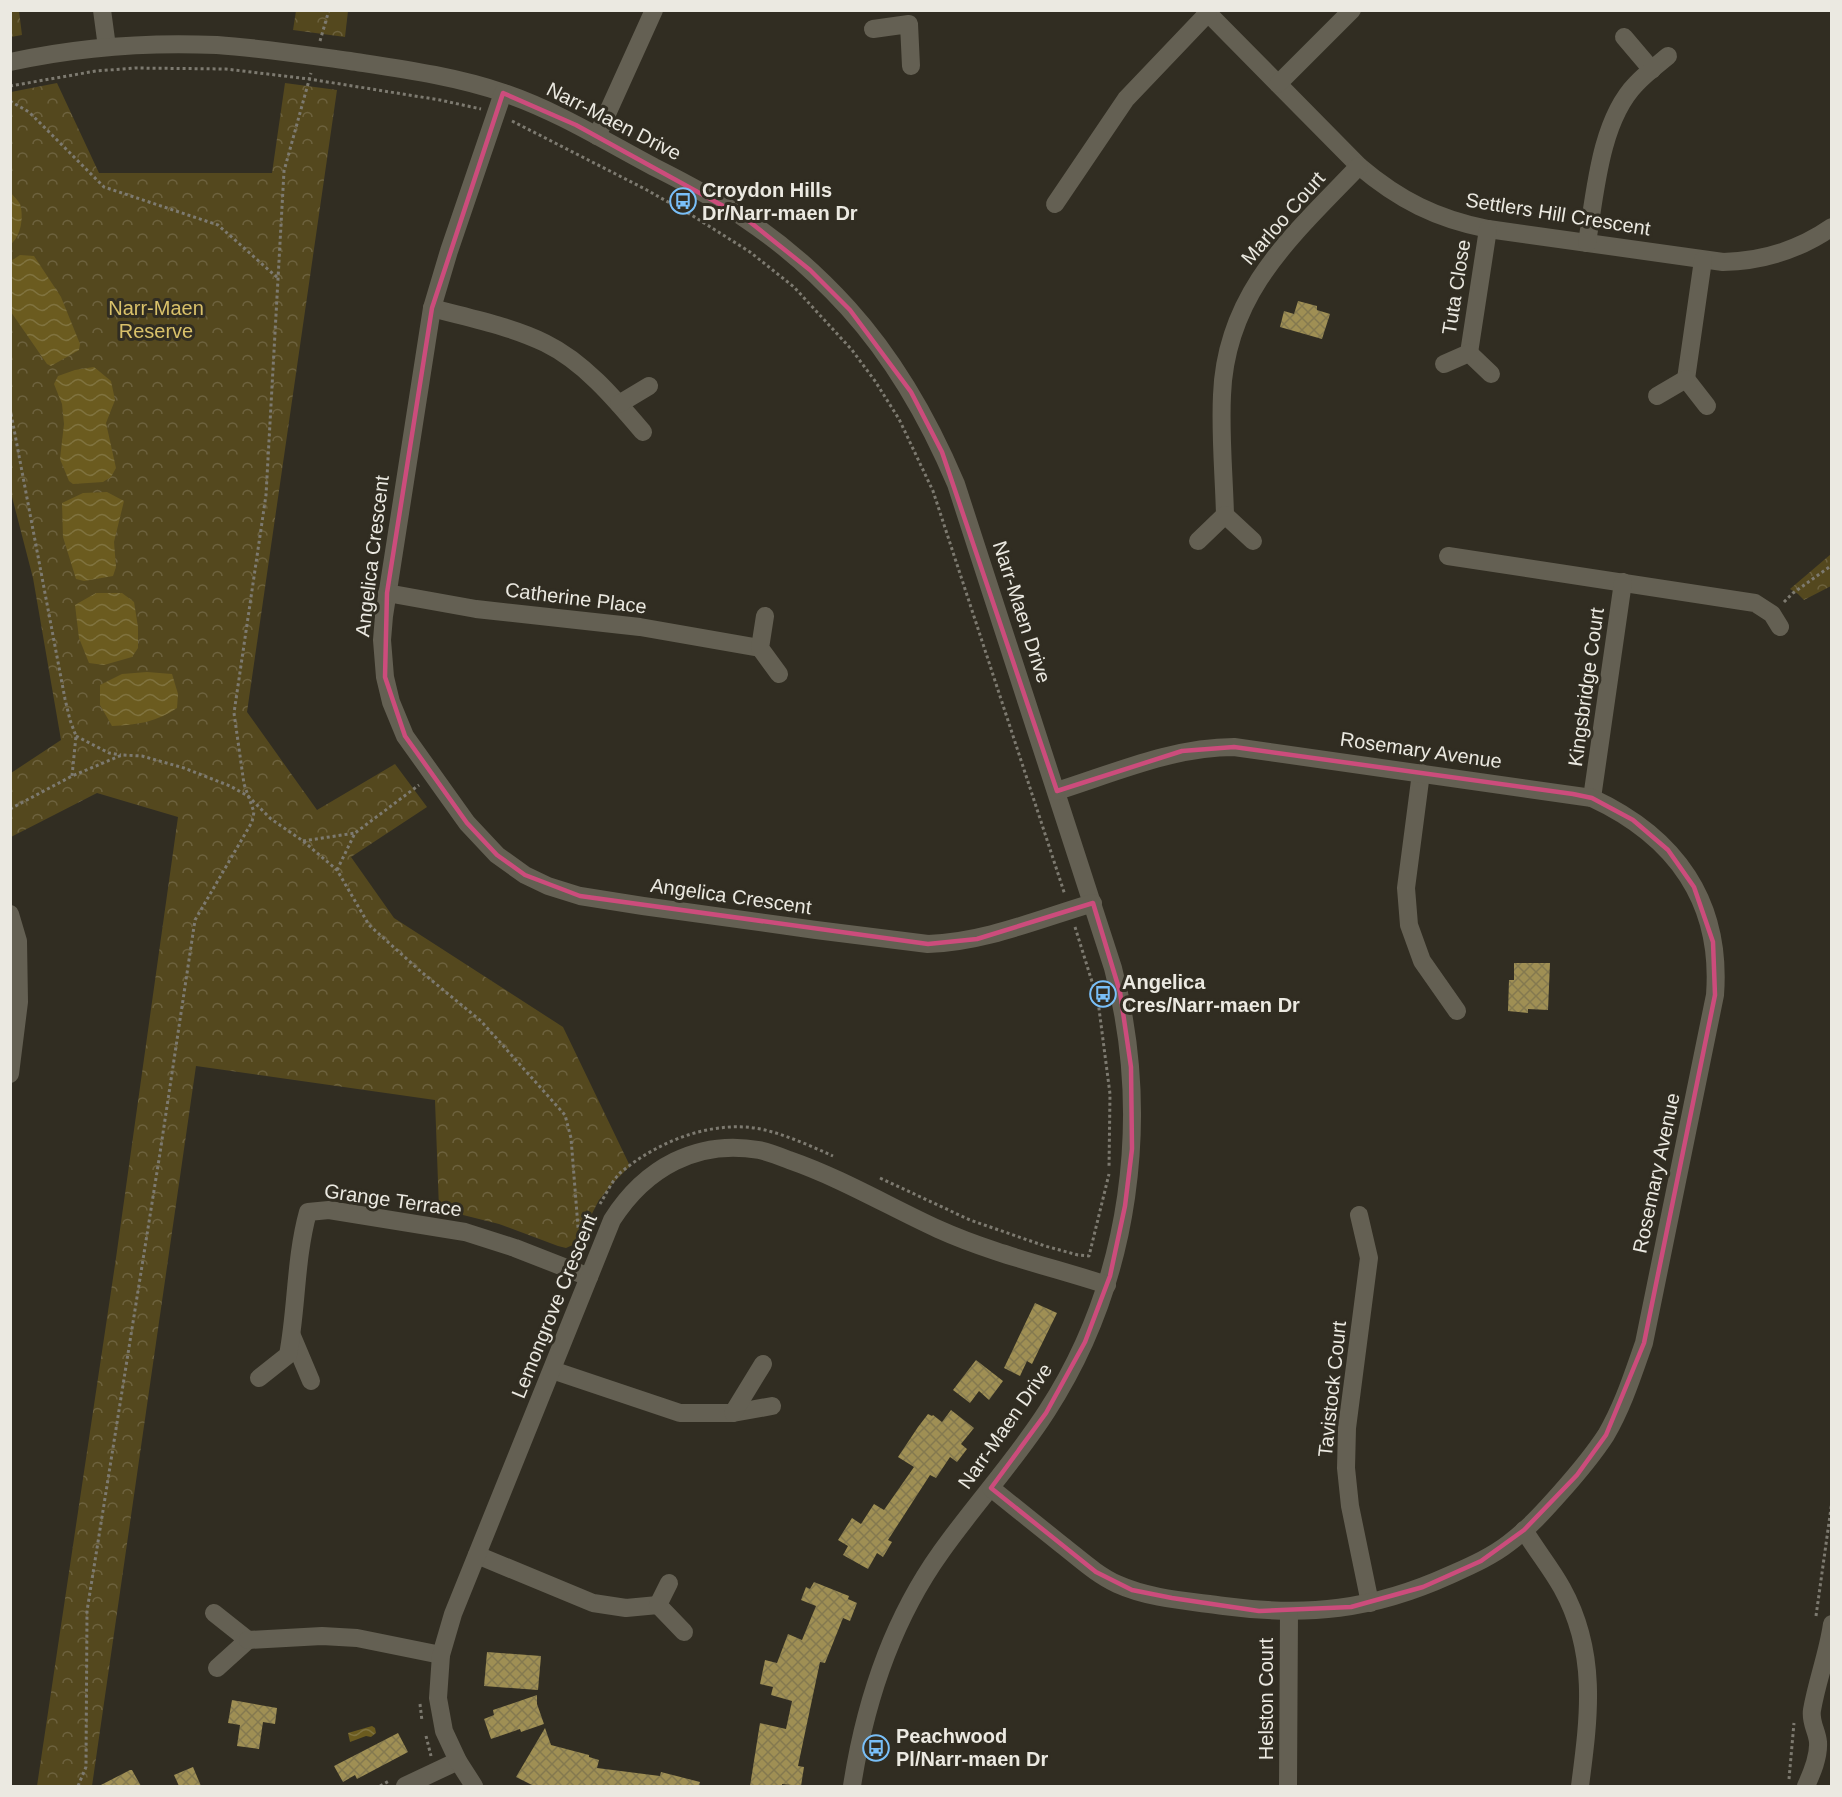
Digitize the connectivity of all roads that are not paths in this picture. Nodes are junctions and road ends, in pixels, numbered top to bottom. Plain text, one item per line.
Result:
1 (102, 10) edge
2 (654, 10) edge
3 (1352, 10) edge
4 (1206, 12) edge
5 (912, 17) edge
6 (873, 29) dead end
7 (1624, 38) dead end
8 (107, 47) junction
9 (1668, 56) dead end
10 (10, 62) edge
11 (911, 66) dead end
12 (1652, 70) junction
13 (1278, 84) junction
14 (503, 93) junction
15 (597, 136) junction
16 (1359, 166) junction
17 (1055, 204) dead end
18 (1832, 227) edge
19 (1488, 229) junction
20 (1587, 243) junction
21 (1703, 260) junction
22 (432, 308) junction
23 (1468, 353) junction
24 (1444, 364) dead end
25 (1491, 374) dead end
26 (1686, 379) junction
27 (649, 386) dead end
28 (1657, 396) dead end
29 (619, 404) junction
30 (1707, 406) dead end
31 (643, 432) dead end
32 (1225, 514) junction
33 (1253, 540) dead end
34 (1198, 541) dead end
35 (1448, 556) dead end
36 (1623, 582) junction
37 (387, 592) junction
38 (765, 616) dead end
39 (1776, 620) road end
40 (760, 648) junction
41 (778, 674) dead end
42 (1421, 773) junction
43 (1057, 791) junction
44 (1592, 798) junction
45 (1093, 903) junction
46 (10, 914) edge
47 (15, 1002) edge
48 (1457, 1011) dead end
49 (10, 1074) edge
50 (1359, 1215) dead end
51 (589, 1276) junction
52 (1107, 1285) junction
53 (292, 1336) junction
54 (763, 1364) dead end
55 (552, 1370) junction
56 (259, 1378) dead end
57 (311, 1381) dead end
58 (772, 1406) dead end
59 (733, 1413) junction
60 (991, 1488) junction
61 (1524, 1530) junction
62 (477, 1555) junction
63 (669, 1583) dead end
64 (1370, 1603) junction
65 (658, 1605) junction
66 (1289, 1612) junction
67 (214, 1613) dead end
68 (1832, 1624) edge
69 (684, 1632) dead end
70 (248, 1640) junction
71 (441, 1655) junction
72 (217, 1668) dead end
73 (458, 1761) junction
74 (405, 1786) edge
75 (474, 1786) edge
76 (852, 1786) edge
77 (1288, 1786) edge
78 (1580, 1786) edge
79 (1806, 1786) edge

1 - 8 street
2 - 15 street
3 - 13 street
4 - 13 street, Settlers Hill Crescent
4 - 17 street
5 - 6 street
5 - 11 street
7 - 12 street
8 - 10 street, Narr-Maen Drive
8 - 14 street, Narr-Maen Drive
9 - 12 street
12 - 20 street
13 - 16 street, Settlers Hill Crescent
14 - 15 street, Narr-Maen Drive
14 - 22 street, Angelica Crescent
15 - 43 street, Narr-Maen Drive
16 - 19 street, Settlers Hill Crescent
16 - 32 street, Marloo Court
18 - 21 street, Settlers Hill Crescent
19 - 20 street, Settlers Hill Crescent
19 - 23 street, Tuta Close
20 - 21 street, Settlers Hill Crescent
21 - 26 street
22 - 29 street
22 - 37 street, Angelica Crescent
23 - 24 street, Tuta Close
23 - 25 street, Tuta Close
26 - 28 street
26 - 30 street
27 - 29 street
29 - 31 street
32 - 33 street
32 - 34 street
35 - 36 street, Kingsbridge Court
36 - 39 street, Kingsbridge Court
36 - 44 street, Kingsbridge Court
37 - 40 street, Catherine Place
37 - 45 street, Angelica Crescent
38 - 40 street
40 - 41 street
42 - 43 street, Rosemary Avenue
42 - 44 street, Rosemary Avenue
42 - 48 street
43 - 45 street, Narr-Maen Drive
44 - 61 street, Rosemary Avenue
45 - 52 street, Narr-Maen Drive
46 - 47 street
47 - 49 street
50 - 64 street, Tavistock Court
51 - 52 street, Lemongrove Crescent
51 - 53 street, Grange Terrace
51 - 55 street, Lemongrove Crescent
52 - 60 street, Narr-Maen Drive
53 - 56 street, Grange Terrace
53 - 57 street, Grange Terrace
54 - 59 street
55 - 59 street
55 - 62 street, Lemongrove Crescent
58 - 59 street
60 - 66 street, Rosemary Avenue
60 - 76 street, Narr-Maen Drive
61 - 64 street, Rosemary Avenue
61 - 78 street
62 - 65 street
62 - 71 street, Lemongrove Crescent
63 - 65 street
64 - 66 street, Rosemary Avenue
65 - 69 street
66 - 77 street, Helston Court
67 - 70 street
68 - 79 street
70 - 71 street
70 - 72 street
71 - 73 street, Lemongrove Crescent
73 - 74 street
73 - 75 street, Lemongrove Crescent

